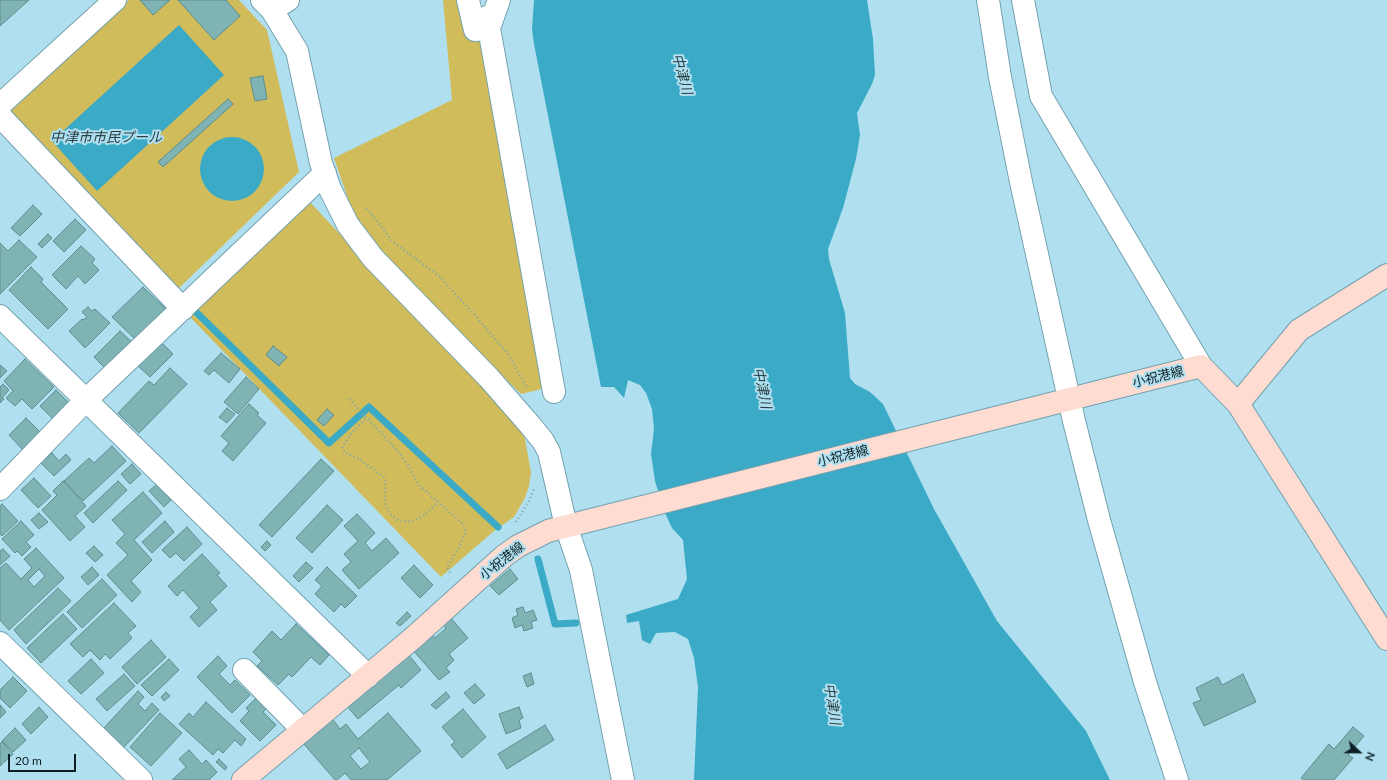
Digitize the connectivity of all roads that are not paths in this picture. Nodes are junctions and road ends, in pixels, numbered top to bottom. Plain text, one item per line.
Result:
1 (115, 0) edge
2 (468, 0) edge
3 (484, 0) edge
4 (499, 0) edge
5 (988, 0) edge
6 (1023, 0) edge
7 (274, 3) edge
8 (489, 28) junction
9 (0, 105) edge
10 (0, 116) edge
11 (324, 173) junction
12 (1387, 275) edge
13 (183, 309) junction
14 (0, 316) edge
15 (1201, 366) junction
16 (554, 392) dead end
17 (86, 400) junction
18 (1063, 401) junction
19 (1238, 404) junction
20 (0, 489) edge
21 (572, 525) junction
22 (1387, 639) edge
23 (0, 643) edge
24 (244, 670) dead end
25 (368, 676) junction
26 (303, 730) junction
27 (141, 780) edge
28 (243, 780) edge
29 (623, 780) edge
30 (1177, 780) edge

1 - 9 street
2 - 8 street
3 - 8 street
4 - 8 street
5 - 18 street
6 - 15 street
7 - 11 street
8 - 16 street
10 - 13 street
11 - 13 street
11 - 21 street
12 - 19 main road
13 - 17 street
14 - 17 street
15 - 18 main road, 小祝港線
15 - 19 main road, 小祝港線
17 - 20 street
17 - 25 street
18 - 21 main road, 小祝港線
18 - 30 street
19 - 22 main road, 小祝港線
21 - 25 main road, 小祝港線
21 - 29 street
23 - 27 street
24 - 26 street
25 - 26 main road, 小祝港線
26 - 28 main road, 小祝港線

